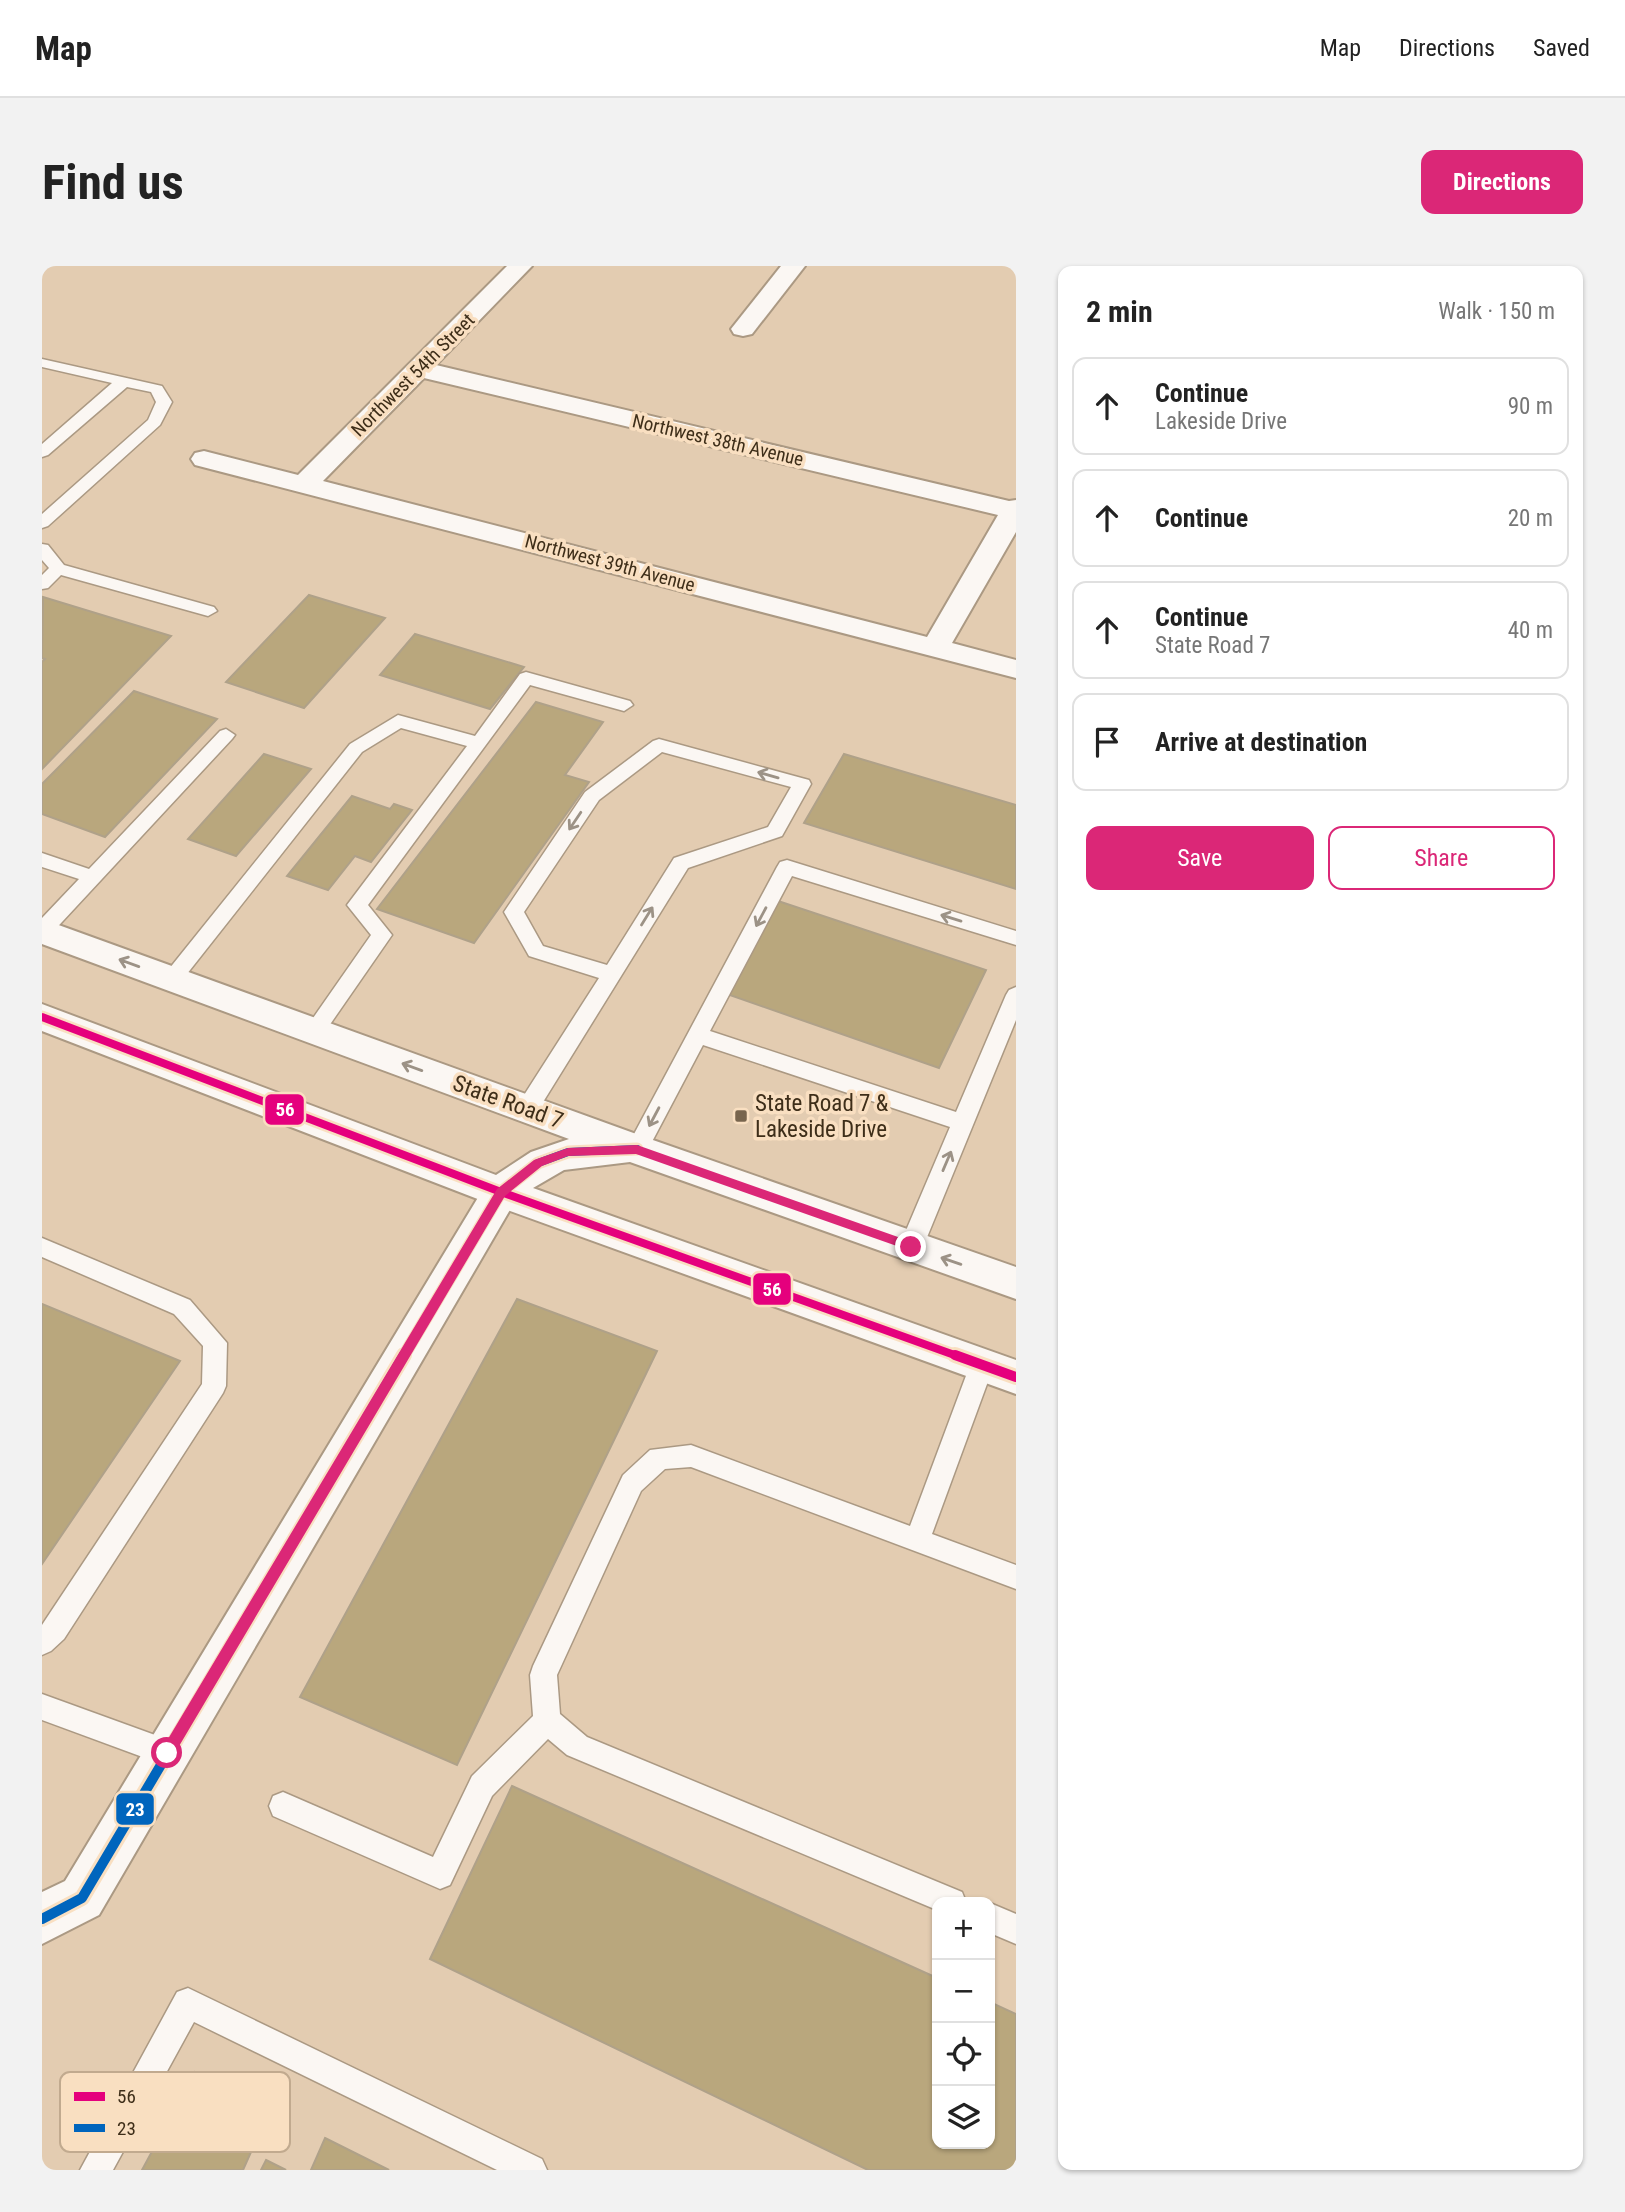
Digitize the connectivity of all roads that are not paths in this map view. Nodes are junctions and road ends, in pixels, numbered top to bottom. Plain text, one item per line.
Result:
1 (520, 266) edge
2 (793, 266) edge
3 (743, 329) dead end
4 (42, 363) edge
5 (420, 369) junction
6 (123, 382) junction
7 (42, 452) edge
8 (204, 459) dead end
9 (305, 484) junction
10 (1015, 510) edge
11 (42, 523) edge
12 (42, 550) edge
13 (58, 569) junction
14 (42, 584) edge
15 (208, 611) dead end
16 (935, 648) junction
17 (1016, 669) edge
18 (624, 705) dead end
19 (226, 735) dead end
20 (479, 743) junction
21 (42, 860) edge
22 (93, 877) junction
23 (42, 931) edge
24 (1016, 938) edge
25 (611, 974) junction
26 (172, 979) junction
27 (1016, 996) edge
28 (42, 1017) edge
29 (1009, 1030) edge
30 (315, 1031) junction
31 (698, 1035) junction
32 (527, 1109) junction
33 (963, 1123) junction
34 (637, 1149) junction
35 (501, 1192) junction
36 (42, 1247) edge
37 (911, 1247) junction
38 (1016, 1283) edge
39 (999, 1371) edge
40 (918, 1540) junction
41 (1016, 1577) edge
42 (42, 1642) edge
43 (42, 1707) edge
44 (547, 1721) junction
45 (167, 1753) junction
46 (283, 1806) dead end
47 (941, 1897) edge
48 (42, 1919) edge
49 (995, 1920) edge
50 (1016, 1929) edge
51 (150, 2072) edge
52 (106, 2152) edge
53 (524, 2168) edge
54 (96, 2170) edge

1 - 5 street, Northwest 54th Street
2 - 3 street
4 - 6 lane
5 - 9 street, Northwest 54th Street
5 - 10 street, Northwest 38th Avenue
6 - 7 lane
6 - 11 lane
8 - 9 street, Northwest 39th Avenue
9 - 16 street, Northwest 39th Avenue
10 - 16 street
12 - 13 lane
13 - 14 lane
13 - 15 lane
16 - 17 street, Northwest 39th Avenue
18 - 20 lane
19 - 22 lane
20 - 26 lane
20 - 30 lane
21 - 22 lane
22 - 23 lane
26 -> 23 street, State Road 7
24 -> 31 lane
25 -> 25 lane
25 - 32 lane
26 - 30 street, State Road 7
27 - 29 lane
28 - 35 street
29 - 33 lane
32 -> 30 street, State Road 7
31 - 33 lane
31 -> 34 lane
32 - 34 street, State Road 7
37 -> 33 lane
34 - 35 street
34 - 37 street, State Road 7
35 - 39 street
35 - 45 street
36 - 42 lane
38 -> 37 street, State Road 7
39 - 40 lane
40 - 41 lane
40 - 44 lane
43 - 45 lane
44 - 46 lane
44 - 47 lane
45 - 48 street
49 - 50 lane
51 - 53 lane
52 - 54 lane

